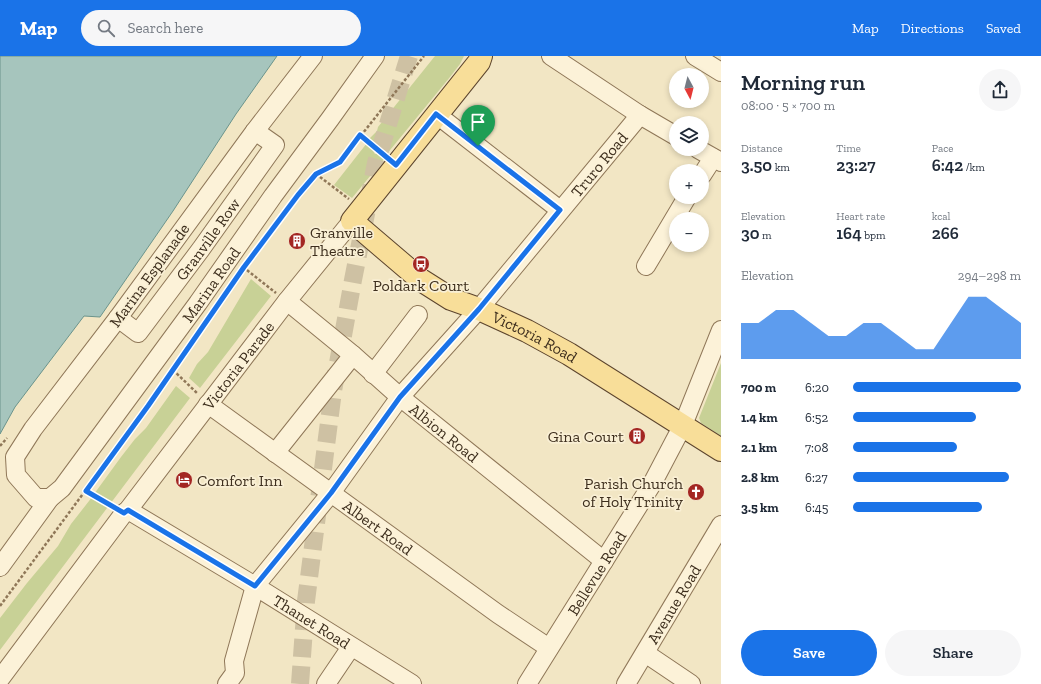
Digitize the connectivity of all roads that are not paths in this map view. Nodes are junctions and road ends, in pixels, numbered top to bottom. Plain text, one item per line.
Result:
1 (313, 56) edge
2 (376, 56) edge
3 (481, 56) edge
4 (551, 56) edge
5 (695, 56) edge
6 (721, 72) edge
7 (436, 114) junction
8 (640, 114) junction
9 (255, 131) junction
10 (669, 132) edge
11 (683, 204) edge
12 (560, 210) junction
13 (357, 215) junction
14 (646, 266) dead end
15 (286, 301) junction
16 (479, 309) junction
17 (418, 315) dead end
18 (118, 318) junction
19 (721, 330) edge
20 (353, 355) junction
21 (373, 374) junction
22 (400, 397) junction
23 (208, 404) junction
24 (683, 425) junction
25 (721, 450) edge
26 (275, 453) junction
27 (331, 493) junction
28 (43, 498) junction
29 (126, 511) junction
30 (721, 525) edge
31 (604, 561) junction
32 (0, 567) edge
33 (255, 586) junction
34 (352, 647) junction
35 (549, 648) junction
36 (645, 653) junction
37 (0, 679) edge
38 (227, 684) edge
39 (326, 684) edge
40 (412, 684) edge
41 (527, 684) edge
42 (626, 684) edge
43 (691, 684) edge

1 - 9 street, Marina Esplanade
2 - 28 street, Marina Road
3 - 7 main road, Victoria Parade
4 - 8 street
5 - 6 street
7 - 12 street
7 - 13 main road, Victoria Parade
8 - 10 street
8 - 12 street, Truro Road
9 - 18 street, Marina Esplanade
9 - 18 street, Granville Row
11 - 14 street
12 - 16 street, Truro Road
13 - 15 street, Victoria Parade
13 - 16 main road, Victoria Road
15 - 20 street, Albion Road
15 - 23 street, Victoria Parade
16 - 22 street, Truro Road
16 - 24 main road, Victoria Road
17 - 21 street
18 - 28 street, Marina Esplanade
19 - 24 street, Bellevue Road
20 - 21 street, Albion Road
20 - 26 street
21 - 22 street, Albion Road
22 - 27 street, Truro Road
22 - 31 street, Albion Road
23 - 26 street, Albert Road
23 - 29 street, Victoria Parade
24 - 25 main road, Victoria Road
24 - 31 street, Bellevue Road
26 - 27 street, Albert Road
27 - 33 street, Truro Road
27 - 35 street, Albert Road
28 - 32 street, Marina Road
29 - 33 street, Thanet Road
29 - 37 street, Victoria Parade
30 - 36 street, Avenue Road
31 - 35 street, Bellevue Road
33 - 34 street, Thanet Road
33 - 38 street
34 - 39 street
34 - 40 street, Thanet Road
35 - 41 street, Bellevue Road
36 - 42 street, Avenue Road
36 - 43 street

